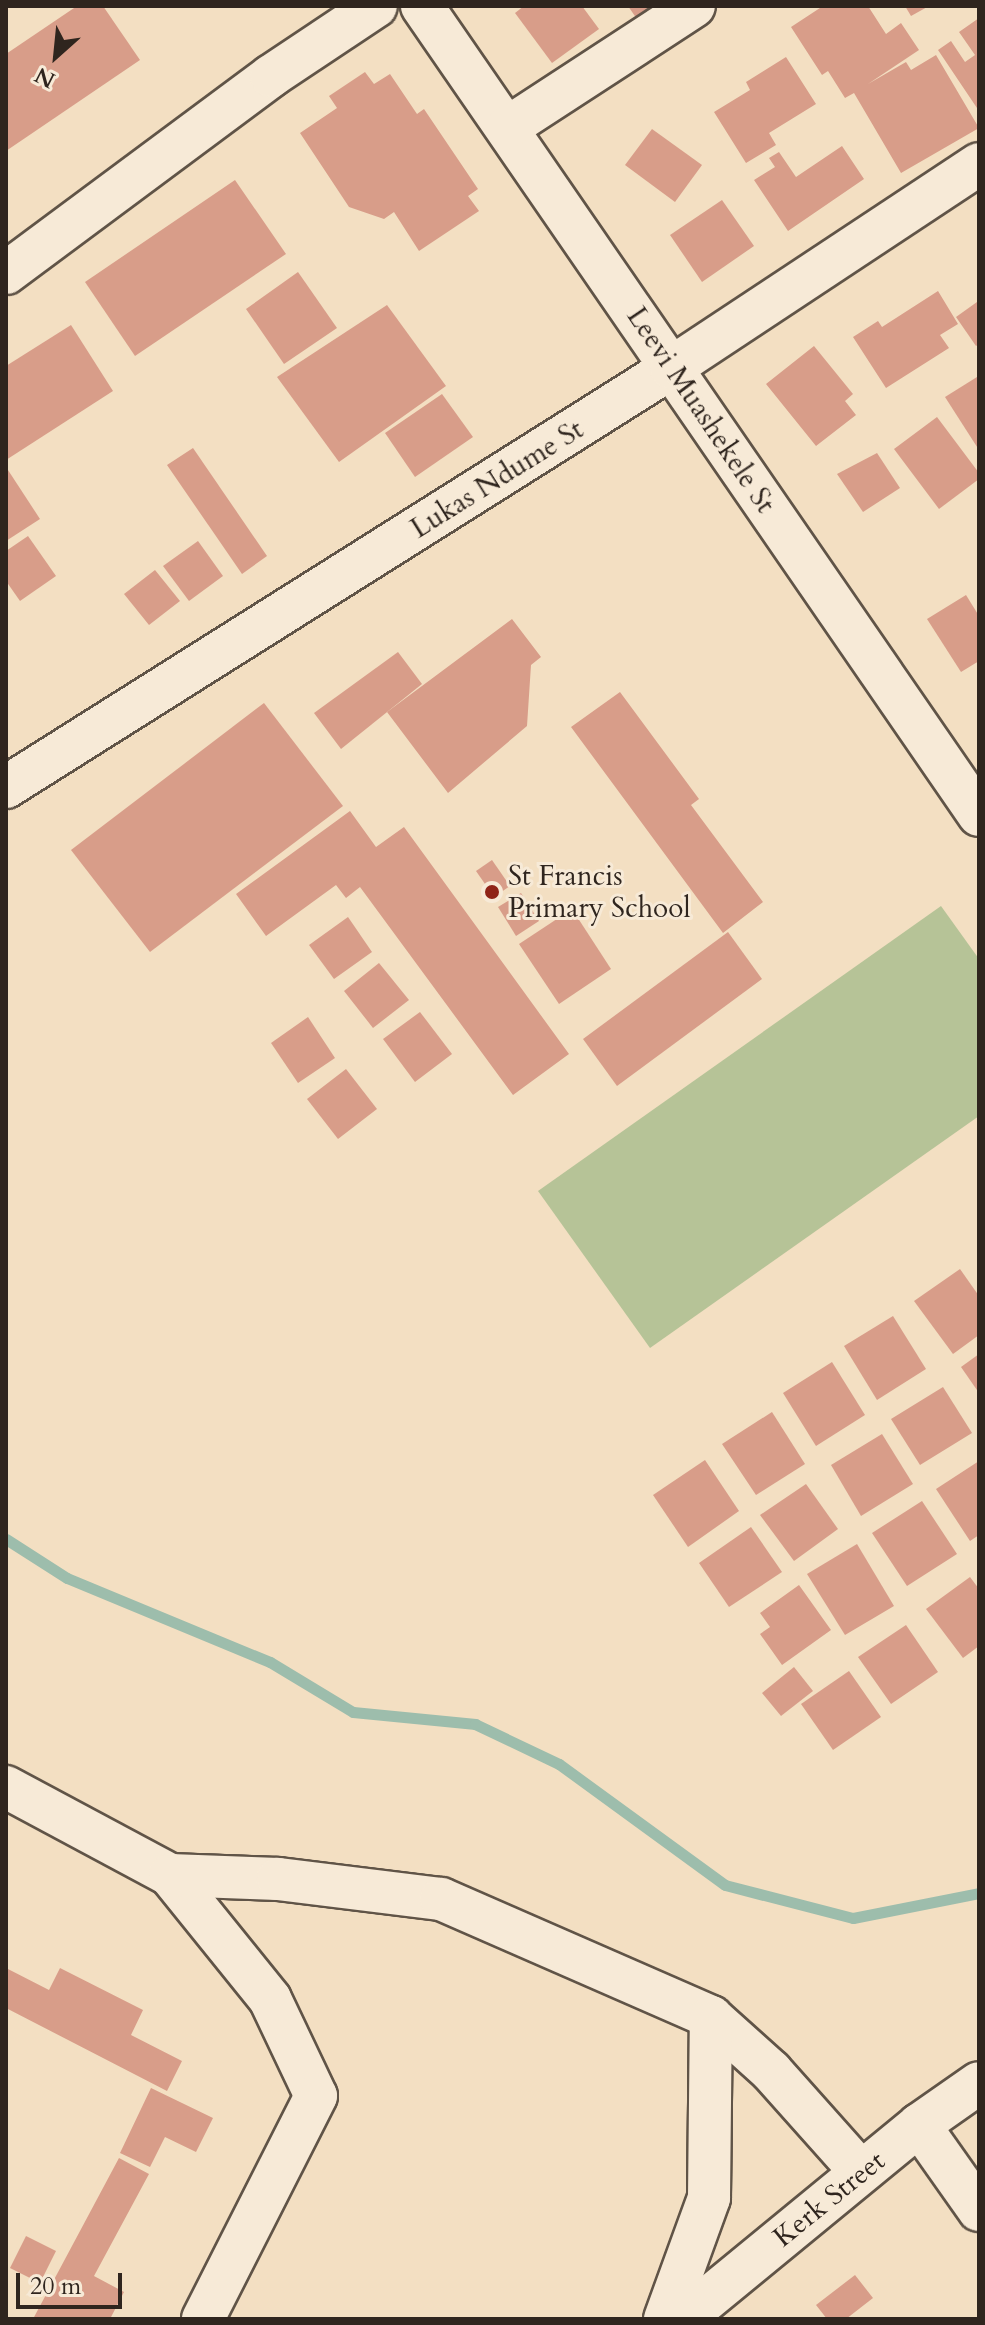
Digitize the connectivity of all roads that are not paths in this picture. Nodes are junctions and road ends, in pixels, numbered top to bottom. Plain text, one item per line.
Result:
1 (376, 6) edge
2 (422, 6) edge
3 (694, 6) edge
4 (507, 128) junction
5 (979, 164) edge
6 (6, 273) edge
7 (671, 368) junction
8 (8, 787) edge
9 (979, 815) edge
10 (6, 1787) edge
11 (170, 1875) junction
12 (711, 2017) junction
13 (979, 2083) edge
14 (919, 2125) junction
15 (861, 2172) junction
16 (979, 2210) edge
17 (203, 2319) edge
18 (665, 2319) edge
19 (683, 2319) edge

1 - 6 street
2 - 4 street, Leevi Muashekele St
3 - 4 street
4 - 7 street, Leevi Muashekele St
5 - 7 street, Lukas Ndume St
7 - 8 street, Lukas Ndume St
7 - 9 street, Leevi Muashekele St
10 - 11 street
11 - 12 street
11 - 17 street
12 - 15 street
12 - 18 street
13 - 14 street, Kerk Street
14 - 15 street, Kerk Street
14 - 16 street
15 - 19 street, Kerk Street

